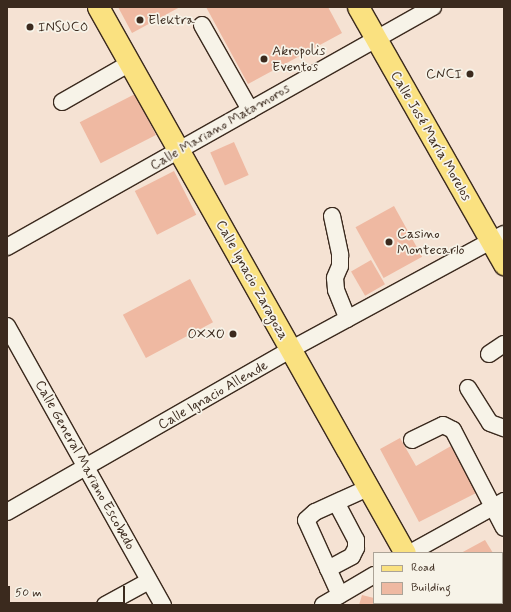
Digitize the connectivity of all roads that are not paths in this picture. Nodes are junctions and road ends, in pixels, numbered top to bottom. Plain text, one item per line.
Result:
1 (98, 7) edge
2 (358, 7) edge
3 (433, 7) edge
4 (202, 25) dead end
5 (375, 39) junction
6 (130, 63) junction
7 (62, 102) dead end
8 (250, 110) junction
9 (180, 151) junction
10 (332, 216) dead end
11 (498, 237) edge
12 (7, 247) edge
13 (504, 264) edge
14 (348, 318) junction
15 (7, 326) edge
16 (504, 344) edge
17 (290, 350) junction
18 (489, 354) dead end
19 (468, 388) dead end
20 (504, 428) edge
21 (412, 440) dead end
22 (87, 468) junction
23 (368, 488) junction
24 (337, 504) junction
25 (499, 504) edge
26 (7, 512) edge
27 (504, 528) edge
28 (404, 552) edge
29 (412, 552) edge
30 (328, 569) junction
31 (373, 576) edge
32 (149, 581) junction
33 (340, 595) junction
34 (105, 605) edge
35 (163, 605) edge
36 (324, 605) edge

1 - 6 main road, Calle Ignacio Zaragoza
2 - 5 main road, Calle José María Morelos
3 - 5 street, Calle Mariano Matamoros
4 - 8 street
5 - 8 street, Calle Mariano Matamoros
5 - 11 main road, Calle José María Morelos
6 - 7 street
6 - 9 main road, Calle Ignacio Zaragoza
8 - 9 street, Calle Mariano Matamoros
9 - 12 street, Calle Mariano Matamoros
9 - 17 main road, Calle Ignacio Zaragoza
10 - 14 street
11 - 13 main road, Calle José María Morelos
11 - 14 street, Calle Ignacio Allende
14 - 17 street, Calle Ignacio Allende
15 - 22 street, Calle General Mariano Escobedo
16 - 18 street
17 - 22 street, Calle Ignacio Allende
17 - 23 main road, Calle Ignacio Zaragoza
19 - 20 street
21 - 25 street
22 - 26 street, Calle Ignacio Allende
22 - 32 street, Calle General Mariano Escobedo
23 - 24 street
23 - 28 main road, Calle Ignacio Zaragoza
24 - 30 street
24 - 30 street
25 - 27 street
25 - 29 street
30 - 33 street
31 - 33 street
32 - 34 street
32 - 35 street, Calle General Mariano Escobedo
33 - 36 street

